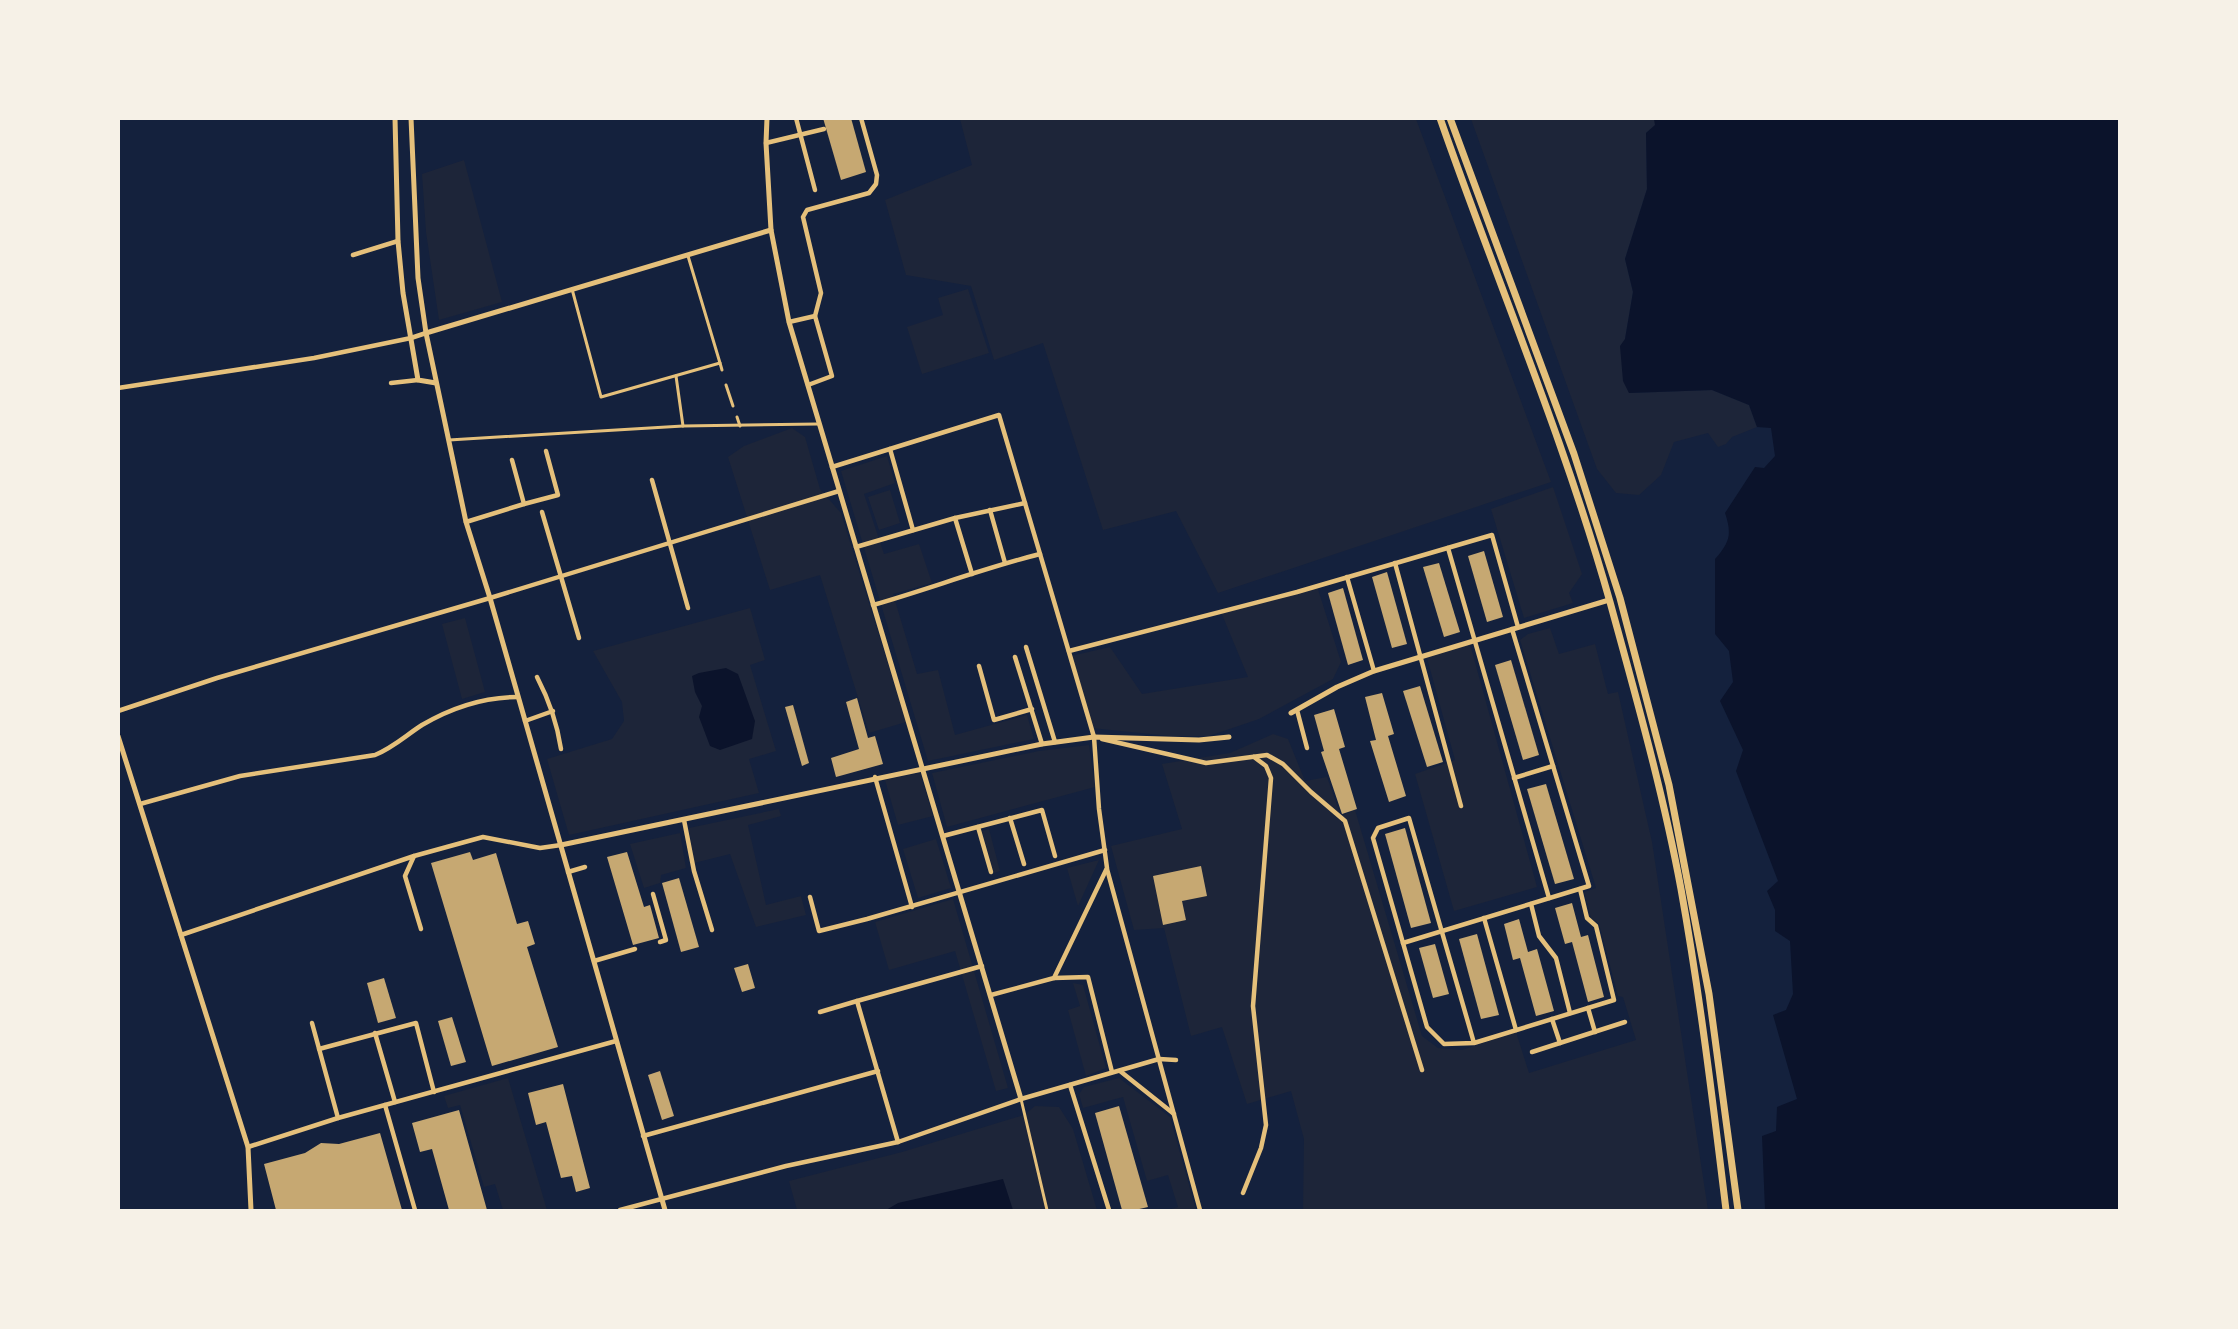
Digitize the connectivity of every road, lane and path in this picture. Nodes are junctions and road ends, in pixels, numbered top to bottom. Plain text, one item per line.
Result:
1 (395, 118) edge
2 (411, 118) edge
3 (767, 118) edge
4 (796, 118) edge
5 (861, 118) edge
6 (1440, 118) edge
7 (1450, 118) edge
8 (824, 129) dead end
9 (800, 135) junction
10 (766, 143) junction
11 (815, 190) dead end
12 (771, 230) junction
13 (398, 241) junction
14 (688, 254) junction
15 (352, 255) dead end
16 (572, 289) junction
17 (815, 316) junction
18 (789, 322) junction
19 (426, 333) junction
20 (411, 338) junction
21 (720, 363) junction
22 (722, 370) dead end
23 (676, 376) junction
24 (418, 380) junction
25 (391, 383) dead end
26 (436, 383) junction
27 (726, 385) dead end
28 (808, 385) junction
29 (118, 388) edge
30 (734, 406) dead end
31 (737, 417) dead end
32 (818, 424) junction
33 (683, 426) junction
34 (740, 426) junction
35 (448, 440) junction
36 (890, 449) junction
37 (546, 451) dead end
38 (512, 460) dead end
39 (832, 467) junction
40 (652, 480) dead end
41 (839, 491) junction
42 (1025, 503) junction
43 (524, 504) junction
44 (990, 510) junction
45 (542, 512) dead end
46 (955, 518) junction
47 (466, 522) junction
48 (913, 530) junction
49 (669, 542) junction
50 (856, 547) junction
51 (1448, 548) junction
52 (1040, 554) junction
53 (1005, 563) junction
54 (1395, 563) junction
55 (972, 574) junction
56 (560, 576) junction
57 (1347, 578) junction
58 (490, 598) junction
59 (1609, 600) junction
60 (873, 605) junction
61 (688, 608) dead end
62 (1515, 628) junction
63 (579, 638) dead end
64 (1474, 640) junction
65 (1026, 647) dead end
66 (1068, 651) junction
67 (1015, 657) dead end
68 (1421, 657) junction
69 (979, 666) dead end
70 (1374, 671) junction
71 (537, 677) dead end
72 (518, 697) junction
73 (1032, 709) junction
74 (118, 711) edge
75 (553, 711) junction
76 (1294, 712) joint
77 (525, 721) junction
78 (118, 736) edge
79 (1229, 736) dead end
80 (1094, 737) junction
81 (1055, 742) junction
82 (1042, 744) junction
83 (561, 748) dead end
84 (1307, 748) dead end
85 (1254, 757) junction
86 (1554, 766) junction
87 (922, 768) junction
88 (875, 777) junction
89 (1514, 778) junction
90 (140, 804) junction
91 (1461, 806) dead end
92 (1010, 818) junction
93 (684, 820) junction
94 (978, 827) junction
95 (943, 836) junction
96 (561, 845) junction
97 (1105, 850) junction
98 (414, 856) junction
99 (1055, 856) dead end
100 (1024, 864) dead end
101 (585, 867) dead end
102 (1107, 868) junction
103 (568, 872) junction
104 (991, 872) dead end
105 (1580, 889) junction
106 (960, 892) junction
107 (653, 894) dead end
108 (810, 897) dead end
109 (1548, 898) junction
110 (1531, 904) junction
111 (912, 907) junction
112 (1484, 918) junction
113 (421, 929) dead end
114 (712, 930) dead end
115 (1442, 931) junction
116 (182, 935) junction
117 (660, 942) dead end
118 (1403, 943) junction
119 (635, 949) dead end
120 (594, 961) junction
121 (982, 966) junction
122 (1054, 978) junction
123 (991, 995) junction
124 (857, 1001) junction
125 (1588, 1008) junction
126 (820, 1012) dead end
127 (1570, 1013) junction
128 (1552, 1018) junction
129 (1625, 1022) dead end
130 (312, 1023) dead end
131 (1516, 1030) junction
132 (1595, 1032) junction
133 (375, 1033) junction
134 (616, 1041) junction
135 (1474, 1043) junction
136 (1560, 1043) junction
137 (319, 1049) junction
138 (1532, 1052) dead end
139 (1159, 1059) junction
140 (1176, 1060) dead end
141 (1422, 1070) dead end
142 (878, 1071) junction
143 (1120, 1071) junction
144 (1112, 1072) junction
145 (1070, 1085) junction
146 (434, 1092) junction
147 (1021, 1099) junction
148 (395, 1102) junction
149 (385, 1105) junction
150 (1175, 1115) junction
151 (339, 1118) junction
152 (643, 1136) junction
153 (898, 1142) junction
154 (248, 1147) junction
155 (1243, 1193) dead end
156 (661, 1199) junction
157 (251, 1210) edge
158 (415, 1210) edge
159 (620, 1210) edge
160 (664, 1210) edge
161 (1047, 1210) edge
162 (1109, 1210) edge
163 (1200, 1210) edge
164 (1726, 1210) edge
165 (1738, 1210) edge

1 - 13 street
2 - 19 street
3 - 10 street
4 - 9 street
5 - 17 street
6 - 59 main road
7 - 165 main road
8 - 9 street
9 - 10 street
9 - 11 street
10 - 12 street
12 - 14 street
12 - 18 street
13 - 15 street
13 - 20 street
14 - 16 street
14 - 21 street
16 - 19 street
16 - 23 street
17 - 18 street
17 - 28 street
18 - 28 street
19 - 20 street
19 - 26 street
20 - 24 street
20 - 29 street
21 - 22 street
21 - 23 street
23 - 33 street
24 - 25 street
24 - 26 street
26 - 35 street
27 - 30 street
28 - 32 street
31 - 34 street
32 - 34 street
32 - 39 street
33 - 34 street
33 - 35 street
35 - 47 street
36 - 39 street
36 - 42 street
36 - 48 street
37 - 43 street
38 - 43 street
39 - 41 street
40 - 49 street
41 - 49 street
41 - 50 street
42 - 44 street
42 - 52 street
43 - 47 street
44 - 46 street
44 - 53 street
45 - 56 street
46 - 48 street
46 - 55 street
47 - 58 street
48 - 50 street
49 - 56 street
49 - 61 street
50 - 60 street
51 - 54 street
51 - 62 street
51 - 64 street
52 - 53 street
52 - 66 street
53 - 55 street
54 - 57 street
54 - 68 street
55 - 60 street
56 - 58 street
56 - 63 street
57 - 66 street
57 - 70 street
58 - 72 street
58 - 74 street
59 - 62 street
59 - 164 main road
60 - 87 street
62 - 64 street
62 - 86 street
64 - 68 street
64 - 89 street
65 - 81 street
66 - 80 street
67 - 73 street
68 - 70 street
68 - 91 street
69 - 73 street
70 - 76 street
71 - 75 street
72 - 77 street
72 - 90 street
73 - 82 street
75 - 77 street
75 - 83 street
76 - 84 street
77 - 96 street
78 - 90 street
79 - 80 street
80 - 81 street
80 - 85 street
80 - 97 street
81 - 82 street
82 - 87 street
85 - 141 street
85 - 155 street
86 - 89 street
86 - 105 street
87 - 88 street
87 - 95 street
88 - 93 street
88 - 111 street
89 - 109 street
90 - 116 street
92 - 94 street
92 - 99 street
92 - 100 street
93 - 96 street
93 - 114 street
94 - 95 street
94 - 104 street
95 - 106 street
96 - 98 street
96 - 103 street
97 - 102 street
97 - 106 street
98 - 113 street
98 - 116 street
101 - 103 street
102 - 122 street
102 - 139 street
103 - 120 street
105 - 109 street
105 - 125 street
106 - 111 street
106 - 121 street
107 - 117 street
108 - 111 street
109 - 110 street
110 - 112 street
110 - 127 street
112 - 115 street
112 - 131 street
115 - 118 street
115 - 118 street
115 - 135 street
116 - 154 street
118 - 135 street
119 - 120 street
120 - 134 street
121 - 123 street
121 - 124 street
122 - 123 street
122 - 144 street
123 - 147 street
124 - 126 street
124 - 142 street
125 - 127 street
125 - 132 street
127 - 128 street
128 - 131 street
128 - 136 street
129 - 132 street
130 - 137 street
131 - 135 street
132 - 136 street
133 - 137 street
133 - 146 street
133 - 148 street
134 - 146 street
134 - 152 street
136 - 138 street
137 - 151 street
139 - 140 street
139 - 143 street
139 - 150 street
142 - 152 street
142 - 153 street
143 - 144 street
143 - 150 street
144 - 145 street
145 - 147 street
145 - 162 street
146 - 148 street
147 - 153 street
147 - 161 street
148 - 149 street
149 - 151 street
149 - 158 street
150 - 163 street
151 - 154 street
152 - 156 street
153 - 156 street
154 - 157 street
156 - 159 street
156 - 160 street

